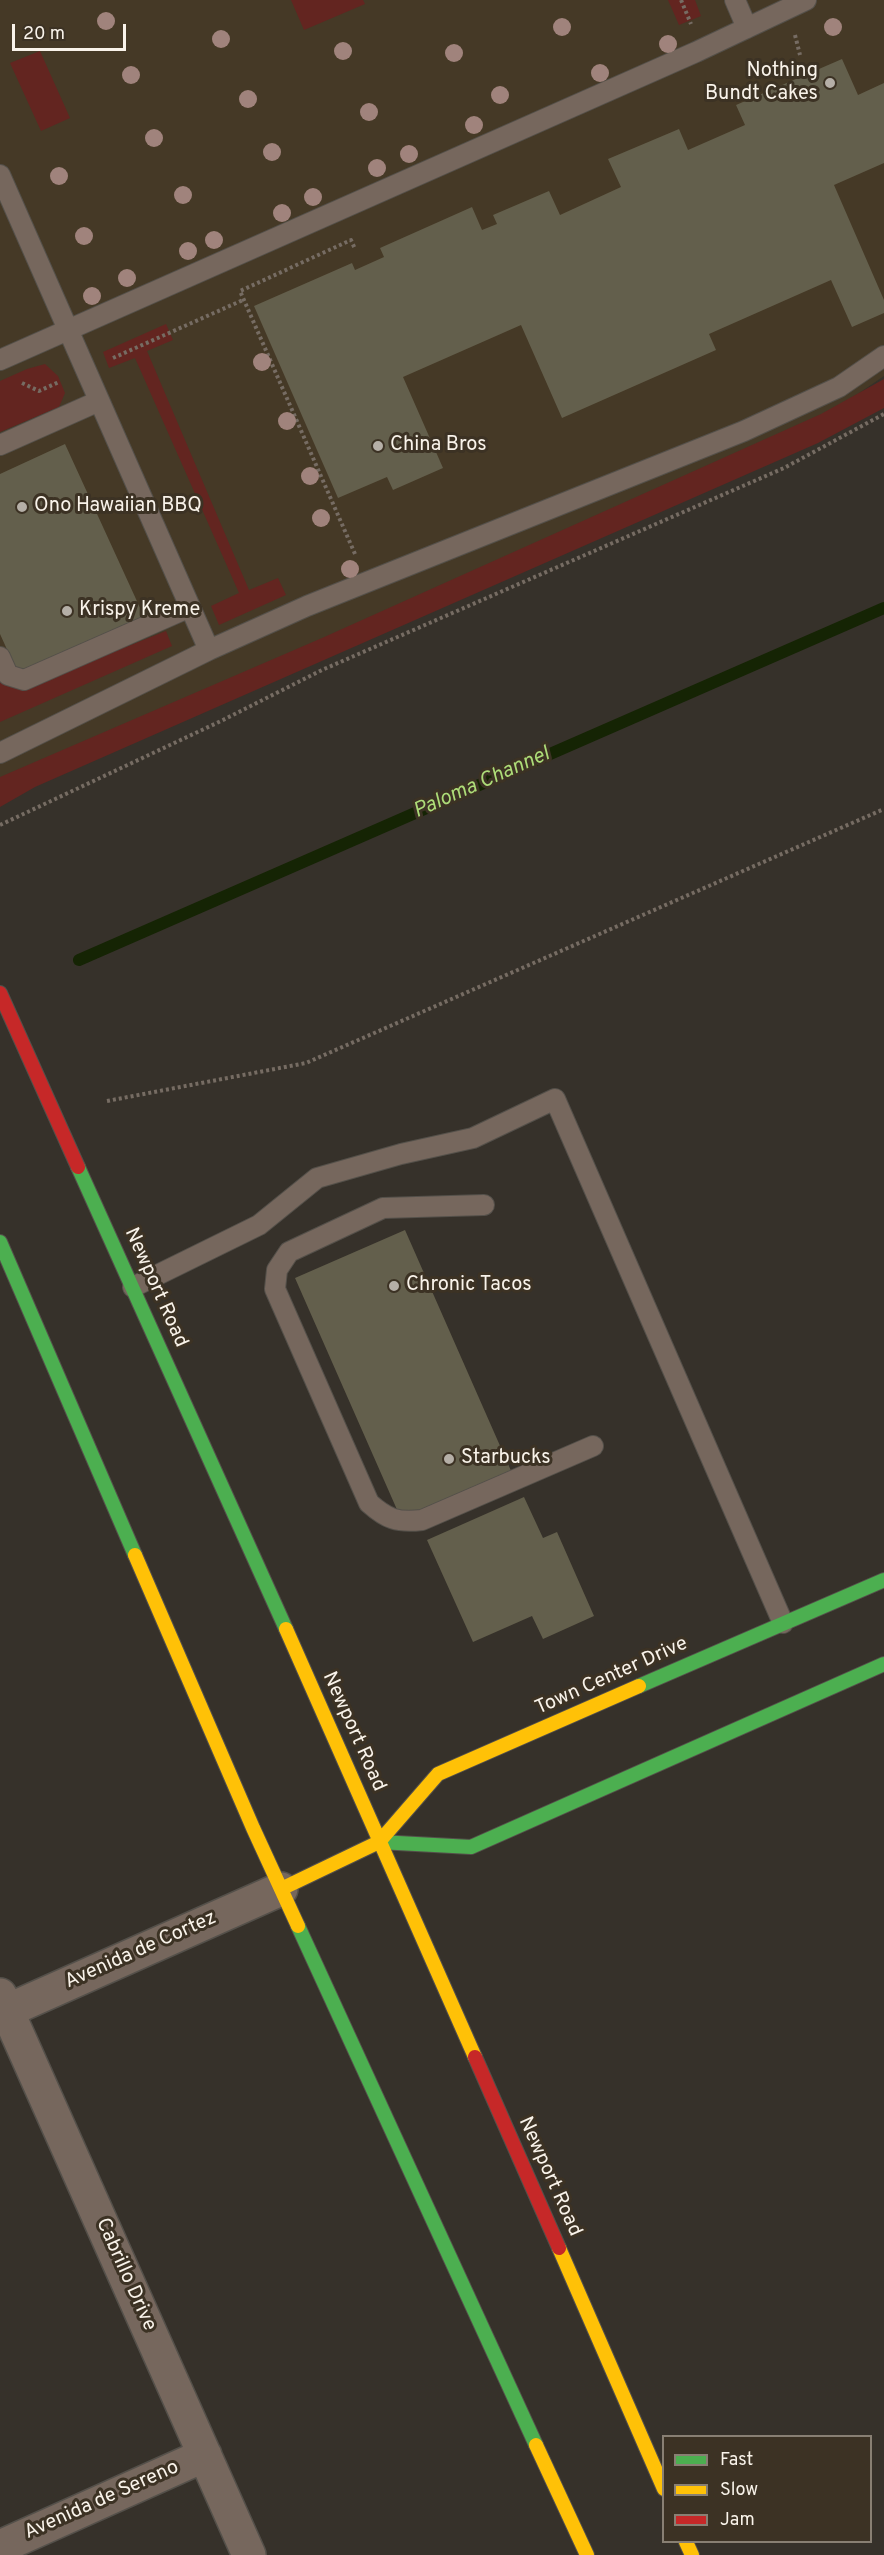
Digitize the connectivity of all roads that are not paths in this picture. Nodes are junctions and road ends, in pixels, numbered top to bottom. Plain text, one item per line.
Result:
1 (735, 0) edge
2 (806, 0) edge
3 (747, 28) junction
4 (0, 175) edge
5 (67, 331) junction
6 (884, 356) edge
7 (0, 360) edge
8 (99, 401) junction
9 (0, 445) edge
10 (190, 607) junction
11 (209, 650) junction
12 (0, 657) edge
13 (0, 753) edge
14 (0, 993) edge
15 (484, 1205) dead end
16 (0, 1242) edge
17 (133, 1287) junction
18 (593, 1446) dead end
19 (884, 1580) edge
20 (783, 1623) junction
21 (883, 1664) edge
22 (379, 1842) junction
23 (281, 1889) junction
24 (2, 2006) edge
25 (205, 2455) junction
26 (662, 2487) edge
27 (0, 2547) edge
28 (249, 2555) edge
29 (587, 2555) edge

1 - 3 lane
2 - 3 lane
3 - 5 lane
4 - 5 lane
5 - 7 lane
5 - 8 lane
6 - 11 lane
8 - 9 lane
8 - 10 lane
10 - 11 lane
10 - 12 lane
11 - 13 lane
14 - 17 main road, Newport Road
15 - 18 lane
16 - 23 main road
17 - 20 lane
17 - 22 main road, Newport Road
19 - 20 main road, Town Center Drive
20 - 22 main road, Town Center Drive
21 - 22 main road, Town Center Drive
22 - 23 main road, Town Center Drive
22 - 26 main road, Newport Road
23 - 24 street, Avenida de Cortez
23 - 29 main road
24 - 25 street, Cabrillo Drive
25 - 27 street, Avenida de Sereno
25 - 28 street, Cabrillo Drive

